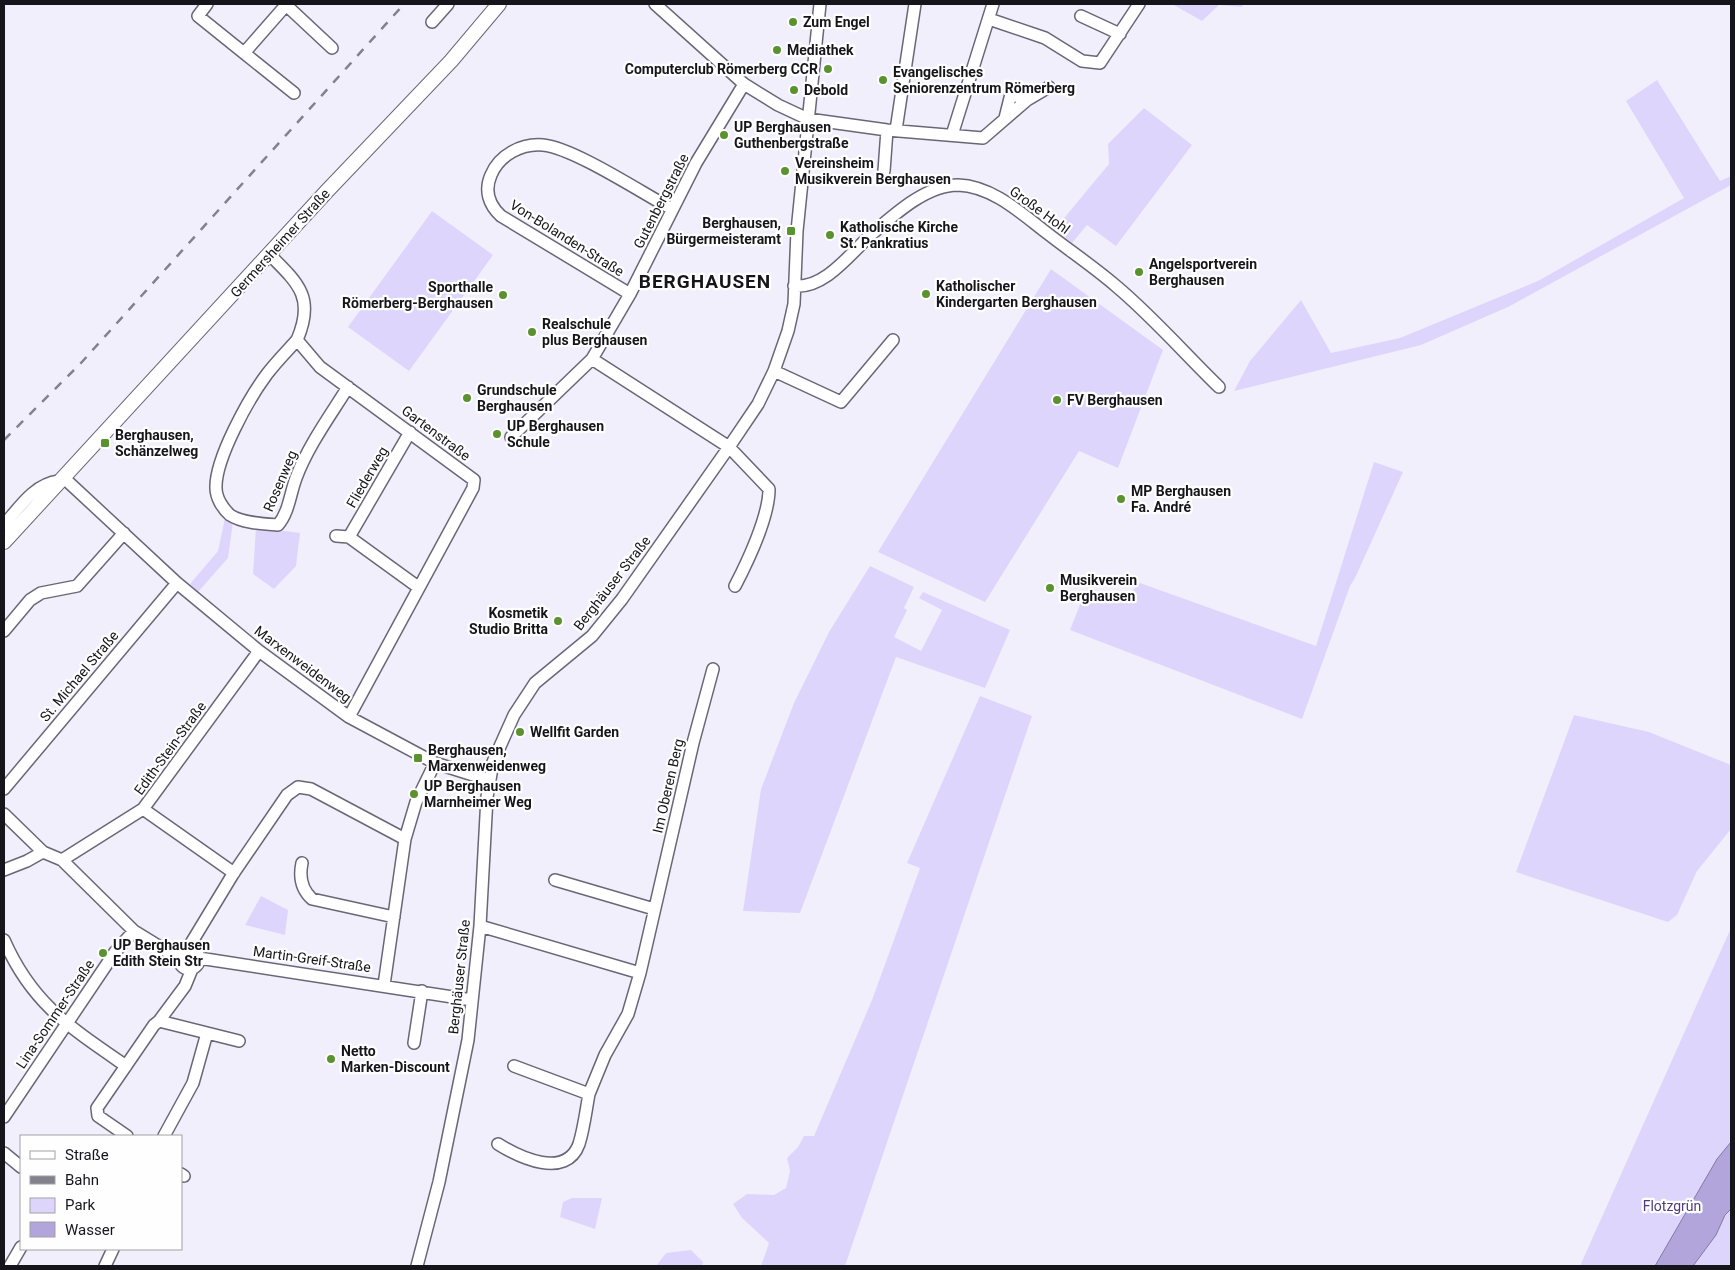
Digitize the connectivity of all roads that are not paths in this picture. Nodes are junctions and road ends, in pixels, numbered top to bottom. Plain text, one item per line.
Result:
1 (207, 4) edge
2 (287, 4) edge
3 (448, 4) edge
4 (500, 4) edge
5 (656, 4) edge
6 (820, 4) edge
7 (914, 4) edge
8 (993, 4) edge
9 (1139, 4) edge
10 (1081, 16) dead end
11 (988, 19) junction
12 (432, 22) dead end
13 (1120, 34) junction
14 (332, 48) dead end
15 (244, 53) junction
16 (744, 84) junction
17 (1048, 87) dead end
18 (294, 93) dead end
19 (808, 119) junction
20 (891, 130) junction
21 (952, 135) junction
22 (884, 171) dead end
23 (672, 209) junction
24 (270, 255) junction
25 (794, 286) junction
26 (630, 294) junction
27 (297, 340) junction
28 (892, 340) dead end
29 (592, 359) junction
30 (774, 371) junction
31 (348, 387) junction
32 (1219, 387) dead end
33 (410, 432) junction
34 (512, 436) dead end
35 (729, 447) junction
36 (61, 480) junction
37 (4, 525) edge
38 (124, 533) junction
39 (336, 536) dead end
40 (349, 537) junction
41 (4, 542) edge
42 (177, 583) junction
43 (735, 586) dead end
44 (418, 587) junction
45 (4, 631) edge
46 (259, 651) junction
47 (713, 669) dead end
48 (349, 717) junction
49 (435, 763) junction
50 (489, 780) junction
51 (4, 789) edge
52 (144, 809) junction
53 (4, 814) edge
54 (405, 839) junction
55 (43, 852) junction
56 (62, 860) junction
57 (302, 863) dead end
58 (4, 870) edge
59 (234, 873) junction
60 (555, 880) dead end
61 (654, 909) junction
62 (394, 917) junction
63 (480, 926) junction
64 (134, 931) junction
65 (4, 940) edge
66 (189, 949) junction
67 (179, 956) junction
68 (199, 958) junction
69 (192, 969) junction
70 (640, 973) junction
71 (384, 985) junction
72 (422, 992) junction
73 (472, 1000) junction
74 (159, 1022) junction
75 (66, 1025) junction
76 (207, 1033) junction
77 (239, 1041) dead end
78 (414, 1043) dead end
79 (126, 1066) junction
80 (514, 1066) dead end
81 (589, 1094) junction
82 (5, 1110) edge
83 (126, 1135) edge
84 (165, 1135) edge
85 (498, 1144) dead end
86 (4, 1153) edge
87 (20, 1166) edge
88 (20, 1248) edge
89 (112, 1250) edge
90 (10, 1266) edge
91 (105, 1266) edge
92 (417, 1266) edge

1 - 15 street
2 - 14 street
2 - 15 street
3 - 12 street
4 - 24 main road, Germersheimer Straße
5 - 16 street
6 - 19 street, Berghäuser Straße
7 - 20 street
8 - 11 street
9 - 13 street
10 - 13 street
11 - 13 street
11 - 21 street
15 - 18 street
16 - 19 street
16 - 23 street, Gutenbergstraße
17 - 21 street
19 - 20 street
19 - 25 street, Berghäuser Straße
20 - 21 street
20 - 22 street
23 - 26 street, Gutenbergstraße
23 - 26 street, Von-Bolanden-Straße
24 - 27 street
24 - 36 main road, Germersheimer Straße
25 - 30 street, Berghäuser Straße
25 - 32 street, Große Hohl
26 - 29 street, Gutenbergstraße
27 - 31 street, Gartenstraße
27 - 31 street, Rosenweg
28 - 30 street
29 - 34 street, Gutenbergstraße
29 - 35 street
30 - 35 street, Berghäuser Straße
31 - 33 street, Gartenstraße
33 - 40 street, Fliederweg
33 - 44 street, Gartenstraße
35 - 43 street
35 - 50 street, Berghäuser Straße
36 - 37 street, Germersheimer Straße
36 - 38 street, Marxenweidenweg
36 - 41 main road, Germersheimer Straße
38 - 42 street, Marxenweidenweg
38 - 45 street
39 - 40 street
40 - 44 street
42 - 46 street, Marxenweidenweg
42 - 51 street, St. Michael Straße
44 - 48 street, Gartenstraße
46 - 48 street, Marxenweidenweg
46 - 52 street, Edith-Stein-Straße
47 - 61 street, Im Oberen Berg
48 - 49 street, Marxenweidenweg
49 - 50 street, Marxenweidenweg
49 - 54 street
50 - 63 street, Berghäuser Straße
52 - 56 street, Edith-Stein-Straße
52 - 59 street
53 - 55 street
54 - 59 street
54 - 62 street
55 - 56 street
55 - 58 street
56 - 64 street
57 - 62 street
59 - 66 street
60 - 61 street
61 - 70 street, Im Oberen Berg
62 - 71 street
63 - 70 street
63 - 73 street, Berghäuser Straße
64 - 67 street
64 - 75 street, Lina-Sommer-Straße
65 - 75 street
66 - 67 street
66 - 68 street
67 - 69 street
68 - 69 street
68 - 71 street, Martin-Greif-Straße
69 - 74 street
70 - 81 street, Im Oberen Berg
71 - 72 street, Martin-Greif-Straße
72 - 73 street, Martin-Greif-Straße
72 - 78 street
73 - 92 street, Berghäuser Straße
74 - 76 street
74 - 79 street
75 - 79 street
75 - 82 street, Lina-Sommer-Straße
76 - 77 street
76 - 84 street
79 - 83 street
80 - 81 street
81 - 85 street, Im Oberen Berg
86 - 87 street
88 - 90 street
89 - 91 street

